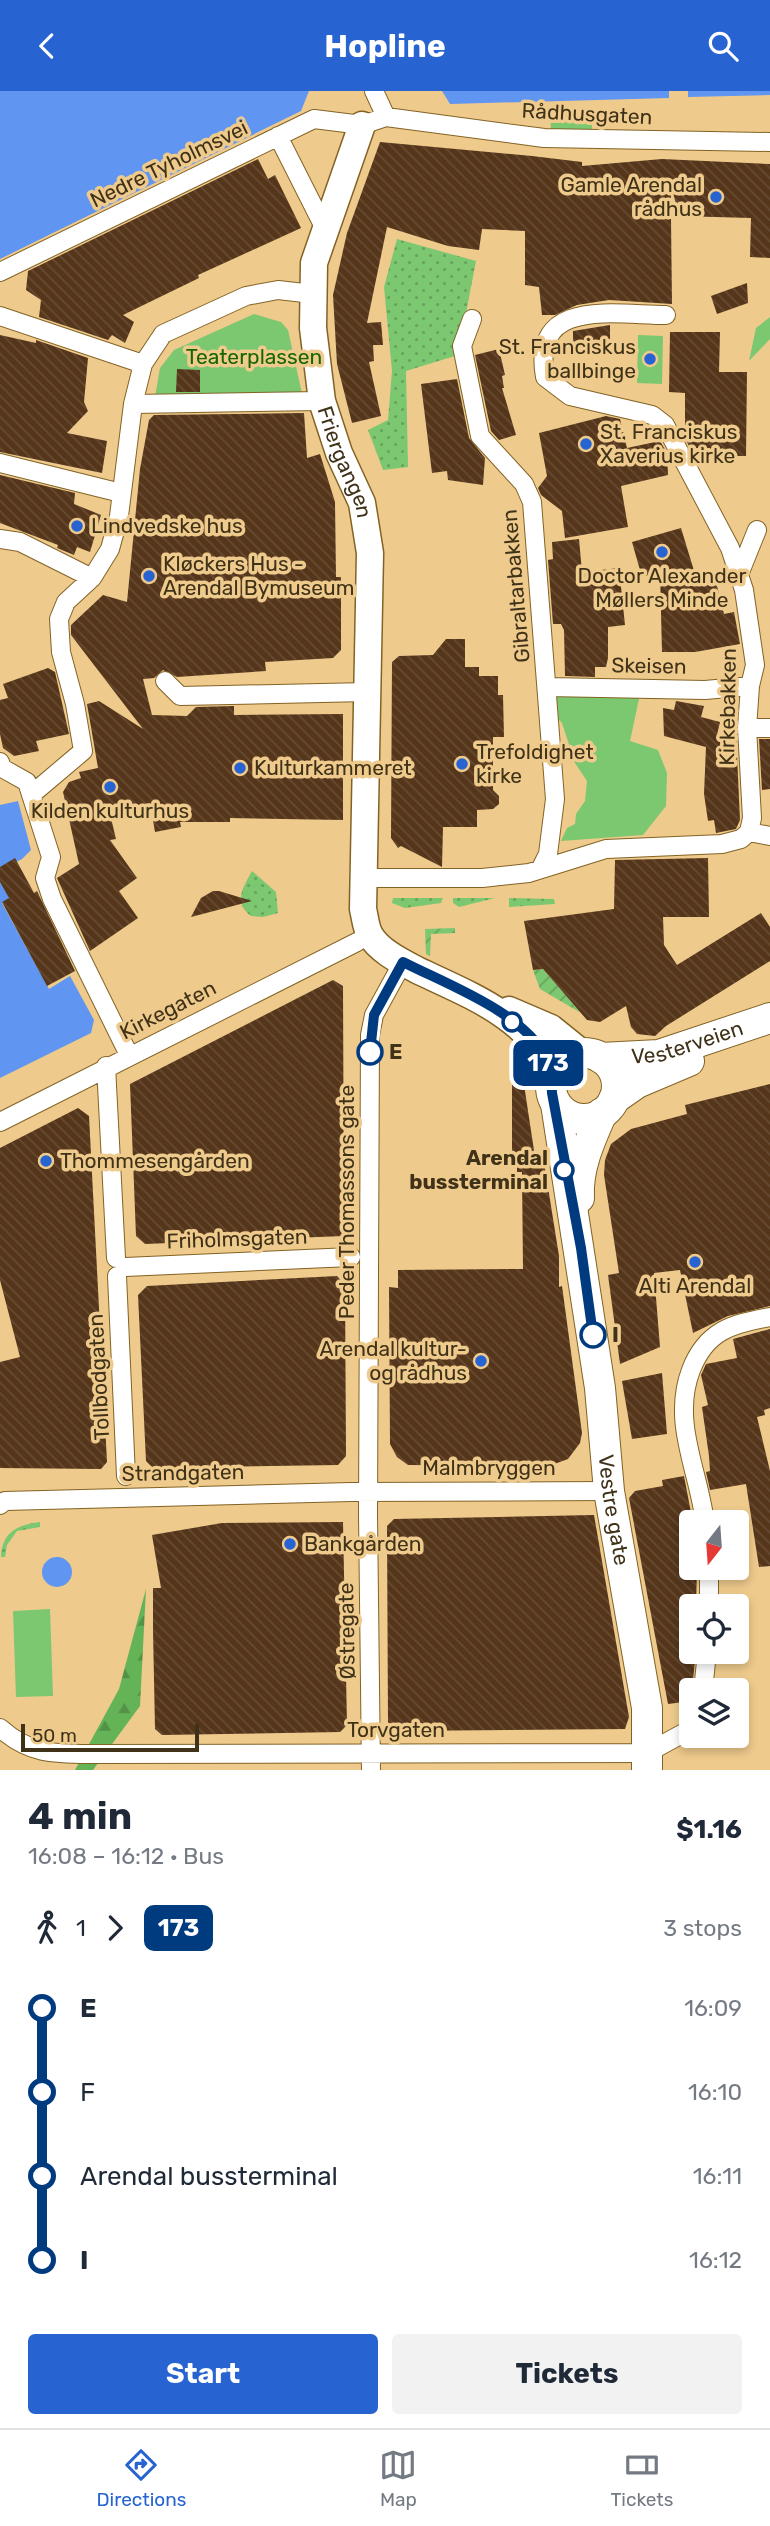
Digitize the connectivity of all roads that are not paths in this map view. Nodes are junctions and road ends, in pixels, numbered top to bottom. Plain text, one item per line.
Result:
1 (374, 91) edge
2 (374, 121) junction
3 (278, 136) junction
4 (770, 142) edge
5 (324, 227) junction
6 (0, 272) edge
7 (313, 294) junction
8 (667, 315) dead end
9 (0, 316) edge
10 (472, 319) dead end
11 (143, 364) junction
12 (322, 401) junction
13 (133, 404) junction
14 (0, 463) edge
15 (121, 493) junction
16 (757, 530) dead end
17 (0, 539) edge
18 (740, 572) junction
19 (92, 578) junction
20 (763, 663) edge
21 (165, 681) dead end
22 (750, 686) junction
23 (548, 687) junction
24 (367, 692) junction
25 (747, 728) junction
26 (770, 728) edge
27 (0, 762) edge
28 (32, 795) junction
29 (749, 832) junction
30 (770, 836) edge
31 (541, 868) junction
32 (363, 878) junction
33 (363, 938) junction
34 (403, 962) junction
35 (487, 1004) junction
36 (770, 1018) edge
37 (770, 1037) edge
38 (129, 1055) junction
39 (592, 1055) junction
40 (106, 1066) junction
41 (554, 1090) junction
42 (608, 1106) junction
43 (0, 1122) edge
44 (581, 1248) junction
45 (351, 1257) dead end
46 (119, 1267) junction
47 (770, 1317) edge
48 (126, 1475) dead end
49 (610, 1491) junction
50 (369, 1492) junction
51 (0, 1505) edge
52 (702, 1510) edge
53 (0, 1728) edge
54 (679, 1738) edge
55 (371, 1761) edge
56 (647, 1761) edge

1 - 2 street
2 - 3 street, Nedre Tyholmsvei
2 - 4 street, Rådhusgaten
2 - 5 street, Friergangen
3 - 5 street
3 - 6 street, Nedre Tyholmsvei
5 - 7 street, Friergangen
7 - 11 street
7 - 12 street, Friergangen
8 - 18 street, Kirkebakken
9 - 11 street
10 - 23 street, Gibraltarbakken
11 - 13 street
12 - 13 street
12 - 24 street, Friergangen
13 - 15 street
14 - 15 street
15 - 19 street
16 - 18 street
17 - 19 street
18 - 20 street, Kirkebakken
19 - 28 street
20 - 22 street, Kirkebakken
21 - 24 street
22 - 23 street, Skeisen
22 - 25 street, Kirkebakken
23 - 31 street, Gibraltarbakken
24 - 32 street, Friergangen
25 - 26 street
25 - 29 street, Kirkebakken
27 - 28 street
28 - 38 street
29 - 30 street
29 - 31 street
31 - 32 street
32 - 33 street, Friergangen
33 - 34 street
33 - 38 street, Kirkegaten
34 - 35 street
34 - 50 street, Peder Thomassons gate
35 - 39 street
35 - 41 street
36 - 39 main road, Vesterveien
37 - 42 main road, Vesterveien
38 - 40 street, Kirkegaten
39 - 41 main road
39 - 42 main road
40 - 43 street, Kirkegaten
40 - 46 street, Tollbodgaten
41 - 42 main road
41 - 44 main road, Vestre gate
42 - 44 main road, Vestre gate
44 - 49 main road, Vestre gate
45 - 46 street, Friholmsgaten
46 - 48 street, Tollbodgaten
47 - 52 street
49 - 50 street, Malmbryggen
49 - 56 main road, Vestre gate
50 - 51 street, Strandgaten
50 - 55 street, Østregate
53 - 55 street, Torvgaten
54 - 56 street, Torvgaten
55 - 56 street, Torvgaten

